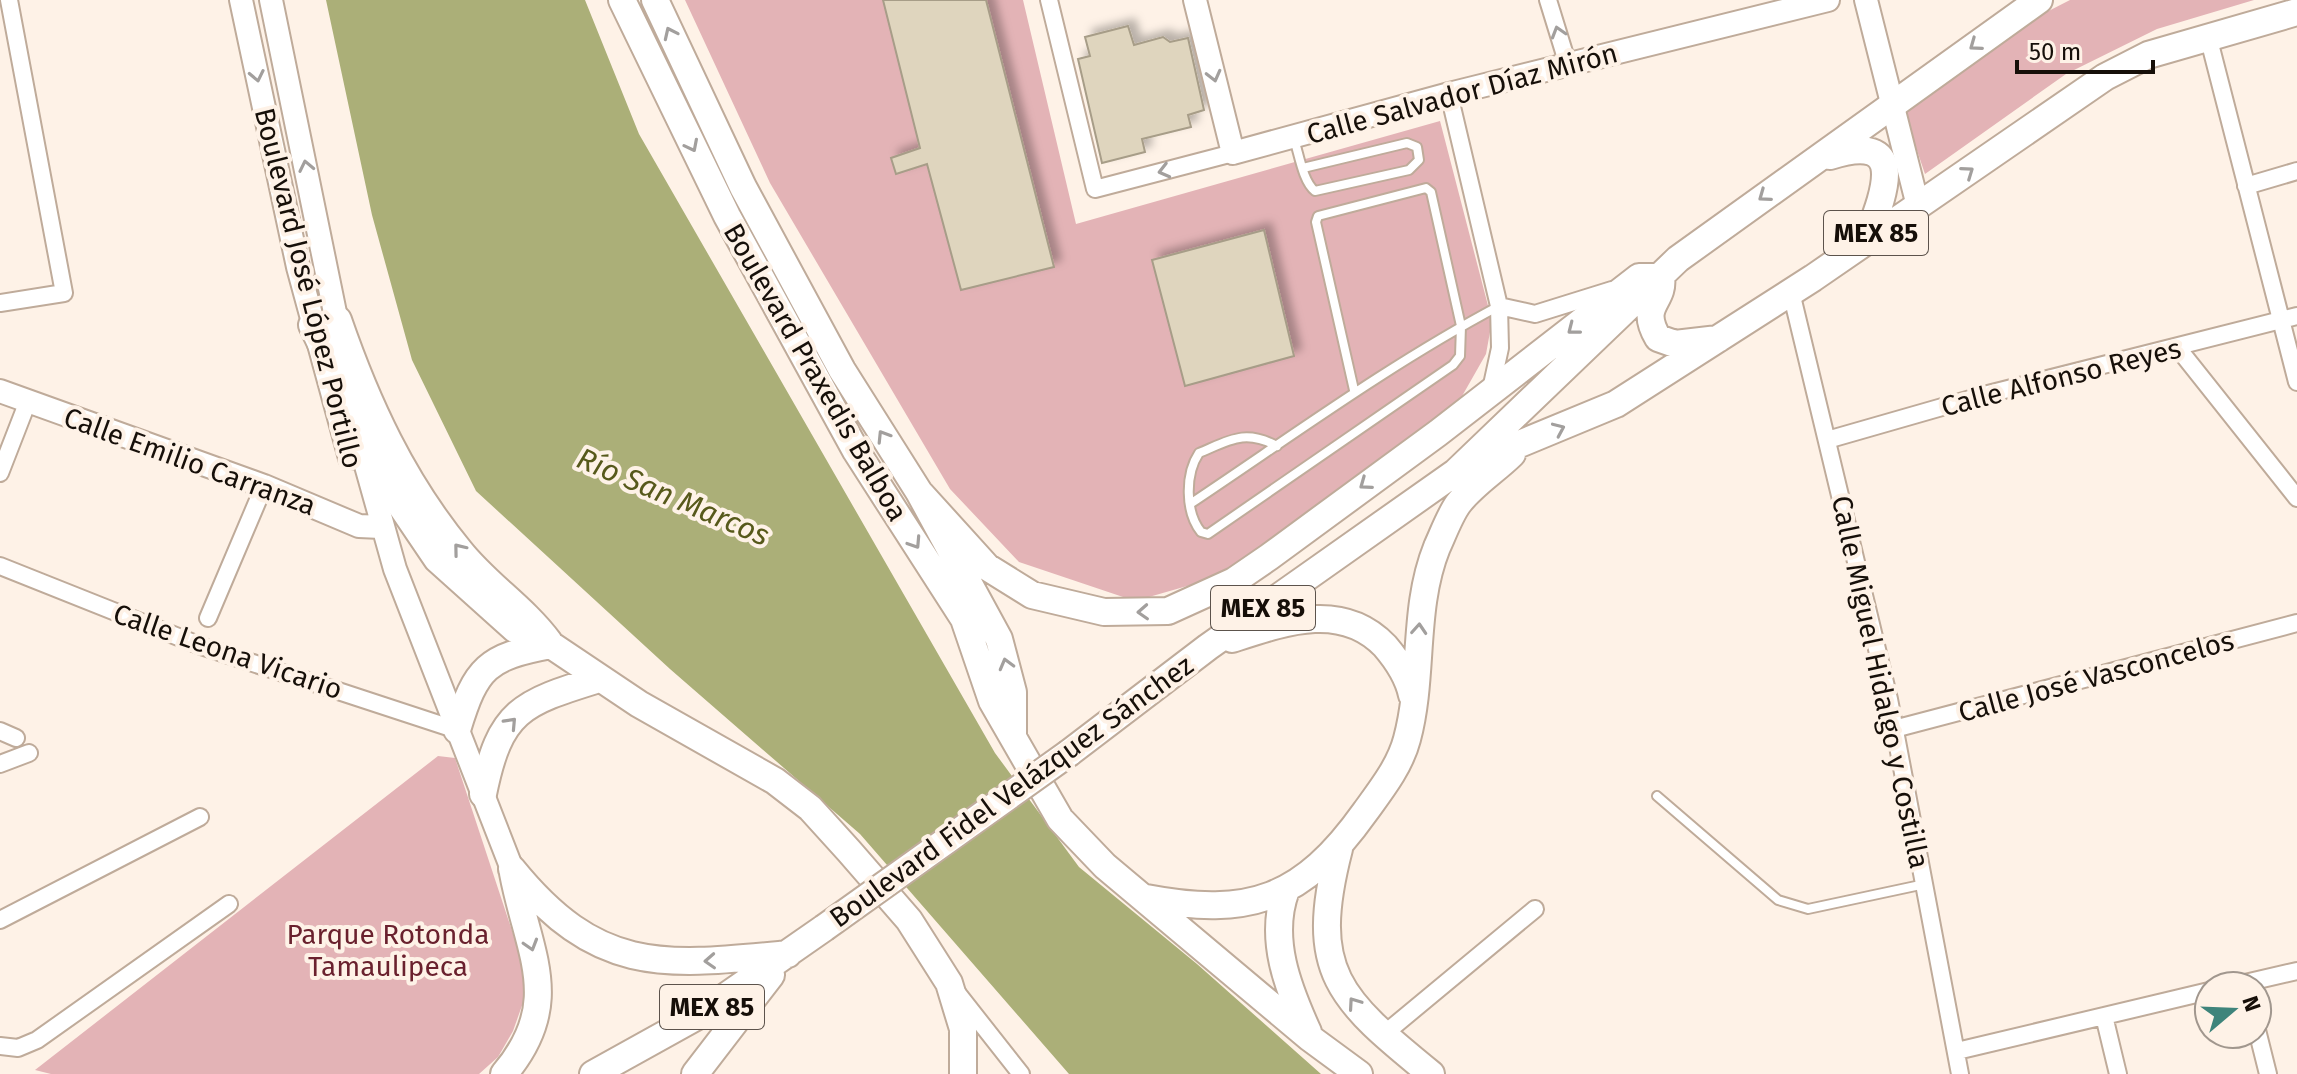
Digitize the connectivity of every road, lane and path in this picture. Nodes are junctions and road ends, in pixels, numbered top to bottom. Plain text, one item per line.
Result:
1 (9, 0) edge
2 (241, 0) edge
3 (271, 0) edge
4 (622, 0) edge
5 (655, 0) edge
6 (1049, 0) edge
7 (1195, 0) edge
8 (1548, 0) edge
9 (1828, 0) edge
10 (1866, 0) edge
11 (2039, 0) edge
12 (2297, 12) edge
13 (2208, 36) junction
14 (1568, 65) junction
15 (694, 83) junction
16 (1449, 94) junction
17 (667, 97) junction
18 (1890, 106) junction
19 (1294, 137) junction
20 (1233, 153) junction
21 (1813, 161) junction
22 (1303, 168) junction
23 (2297, 171) edge
24 (2246, 186) junction
25 (1918, 206) junction
26 (1867, 239) junction
27 (1661, 277) junction
28 (1629, 285) junction
29 (1791, 292) junction
30 (0, 303) edge
31 (1499, 306) junction
32 (328, 314) junction
33 (2289, 318) edge
34 (1461, 326) junction
35 (1718, 339) junction
36 (2177, 347) junction
37 (2297, 382) edge
38 (1354, 390) junction
39 (0, 391) edge
40 (1490, 394) junction
41 (28, 401) junction
42 (351, 409) junction
43 (1827, 440) junction
44 (1277, 446) junction
45 (1522, 446) junction
46 (1460, 468) junction
47 (0, 473) edge
48 (264, 486) junction
49 (919, 492) junction
50 (2297, 498) edge
51 (1190, 504) junction
52 (376, 527) junction
53 (0, 566) edge
54 (208, 618) dead end
55 (2297, 623) edge
56 (551, 645) junction
57 (1208, 647) junction
58 (599, 679) junction
59 (1414, 706) junction
60 (1894, 729) junction
61 (457, 730) junction
62 (1013, 741) junction
63 (29, 753) dead end
64 (0, 764) edge
65 (483, 794) junction
66 (1657, 796) dead end
67 (200, 817) dead end
68 (1340, 847) junction
69 (512, 869) junction
70 (1925, 884) junction
71 (1286, 890) junction
72 (1142, 897) junction
73 (229, 904) dead end
74 (1535, 909) dead end
75 (0, 920) edge
76 (788, 954) junction
77 (2297, 971) edge
78 (2273, 977) edge
79 (949, 983) junction
80 (2193, 995) edge
81 (2104, 1016) junction
82 (1383, 1035) junction
83 (1310, 1038) junction
84 (0, 1046) edge
85 (2262, 1050) edge
86 (1957, 1051) junction
87 (504, 1074) edge
88 (593, 1074) edge
89 (695, 1074) edge
90 (963, 1074) edge
91 (1021, 1074) edge
92 (1359, 1074) edge
93 (1431, 1074) edge
94 (1960, 1074) edge
95 (2118, 1074) edge
96 (2268, 1074) edge

1 - 30 street
2 -> 32 street, Boulevard José López Portillo
32 -> 3 street, Boulevard José López Portillo
4 - 17 main road, Boulevard Praxedis Balboa
15 -> 5 main road, Boulevard Praxedis Balboa
20 -> 6 street, Calle Salvador Díaz Mirón
7 -> 20 street
14 -> 8 street
9 - 14 street, Calle Salvador Díaz Mirón
10 - 18 street
11 -> 18 main road, Boulevard Fidel Velázquez Sánchez / MEX 85
12 - 13 main road, Boulevard Fidel Velázquez Sánchez / MEX 85
13 - 24 street
25 -> 13 main road, Boulevard Fidel Velázquez Sánchez / MEX 85
14 - 16 street, Calle Salvador Díaz Mirón
15 - 17 main road
49 -> 15 main road, Boulevard Praxedis Balboa
16 - 19 street, Calle Salvador Díaz Mirón
16 - 31 street
17 -> 62 main road, Boulevard Praxedis Balboa
18 - 21 main road, Boulevard Fidel Velázquez Sánchez / MEX 85
18 - 25 street
19 - 20 street, Calle Salvador Díaz Mirón
19 - 22 lane
21 - 26 main road
21 -> 27 main road, Boulevard Fidel Velázquez Sánchez / MEX 85
22 - 22 lane
23 - 24 street
24 - 33 street
25 - 26 main road, Boulevard Fidel Velázquez Sánchez / MEX 85
26 - 29 main road, Boulevard Fidel Velázquez Sánchez / MEX 85
27 - 28 main road
27 - 35 main road
27 - 46 main road, Boulevard Fidel Velázquez Sánchez / MEX 85
28 - 31 street
28 -> 40 main road
29 - 35 main road, Boulevard Fidel Velázquez Sánchez / MEX 85
29 - 43 street, Calle Miguel Hidalgo y Costilla
31 - 34 lane
31 - 40 street
32 - 42 main road
32 - 52 street, Boulevard José López Portillo
56 -> 32 main road
33 - 36 street, Calle Alfonso Reyes
33 - 37 street
34 - 38 lane
34 - 38 lane
34 - 51 lane
45 -> 35 main road, Boulevard Fidel Velázquez Sánchez / MEX 85
36 - 43 street, Calle Alfonso Reyes
36 - 50 street
38 - 44 lane
39 - 41 street, Calle Emilio Carranza
40 -> 49 main road
41 - 47 street
41 - 48 street, Calle Emilio Carranza
42 - 52 street, Boulevard José López Portillo
42 - 56 main road
43 - 60 street, Calle Miguel Hidalgo y Costilla
44 - 51 lane
44 - 51 lane
45 - 46 main road, Boulevard Fidel Velázquez Sánchez / MEX 85
59 -> 45 main road
46 - 57 main road, Boulevard Fidel Velázquez Sánchez / MEX 85
48 - 52 street, Calle Emilio Carranza
48 - 54 street
62 -> 49 main road, Boulevard Praxedis Balboa
52 - 61 street, Boulevard José López Portillo
53 - 61 street, Calle Leona Vicario
55 - 60 street, Calle José Vasconcelos
56 - 58 main road
56 - 61 main road
57 - 59 main road
57 - 76 main road, Boulevard Fidel Velázquez Sánchez / MEX 85, bridge
65 -> 58 main road
58 - 79 main road
59 - 68 main road
60 - 70 street, Calle Miguel Hidalgo y Costilla
61 - 65 street, Boulevard José López Portillo
62 - 72 main road, Boulevard Praxedis Balboa
63 - 64 street
65 - 69 street, Boulevard José López Portillo
66 - 70 lane
67 - 75 street
68 - 71 main road
82 -> 68 main road
76 -> 69 main road
69 -> 87 main road
70 - 86 street, Calle Miguel Hidalgo y Costilla
71 - 72 main road
71 - 83 main road
72 - 83 main road, Boulevard Praxedis Balboa
73 - 84 street
74 - 82 street
76 - 88 main road, Boulevard Fidel Velázquez Sánchez / MEX 85
76 - 89 main road
77 - 78 street
79 - 90 main road
79 - 91 street
80 - 81 street
81 - 86 street
81 - 95 street
82 - 93 main road
83 - 92 main road, Boulevard Praxedis Balboa
85 - 96 street
86 - 94 street, Calle Miguel Hidalgo y Costilla

